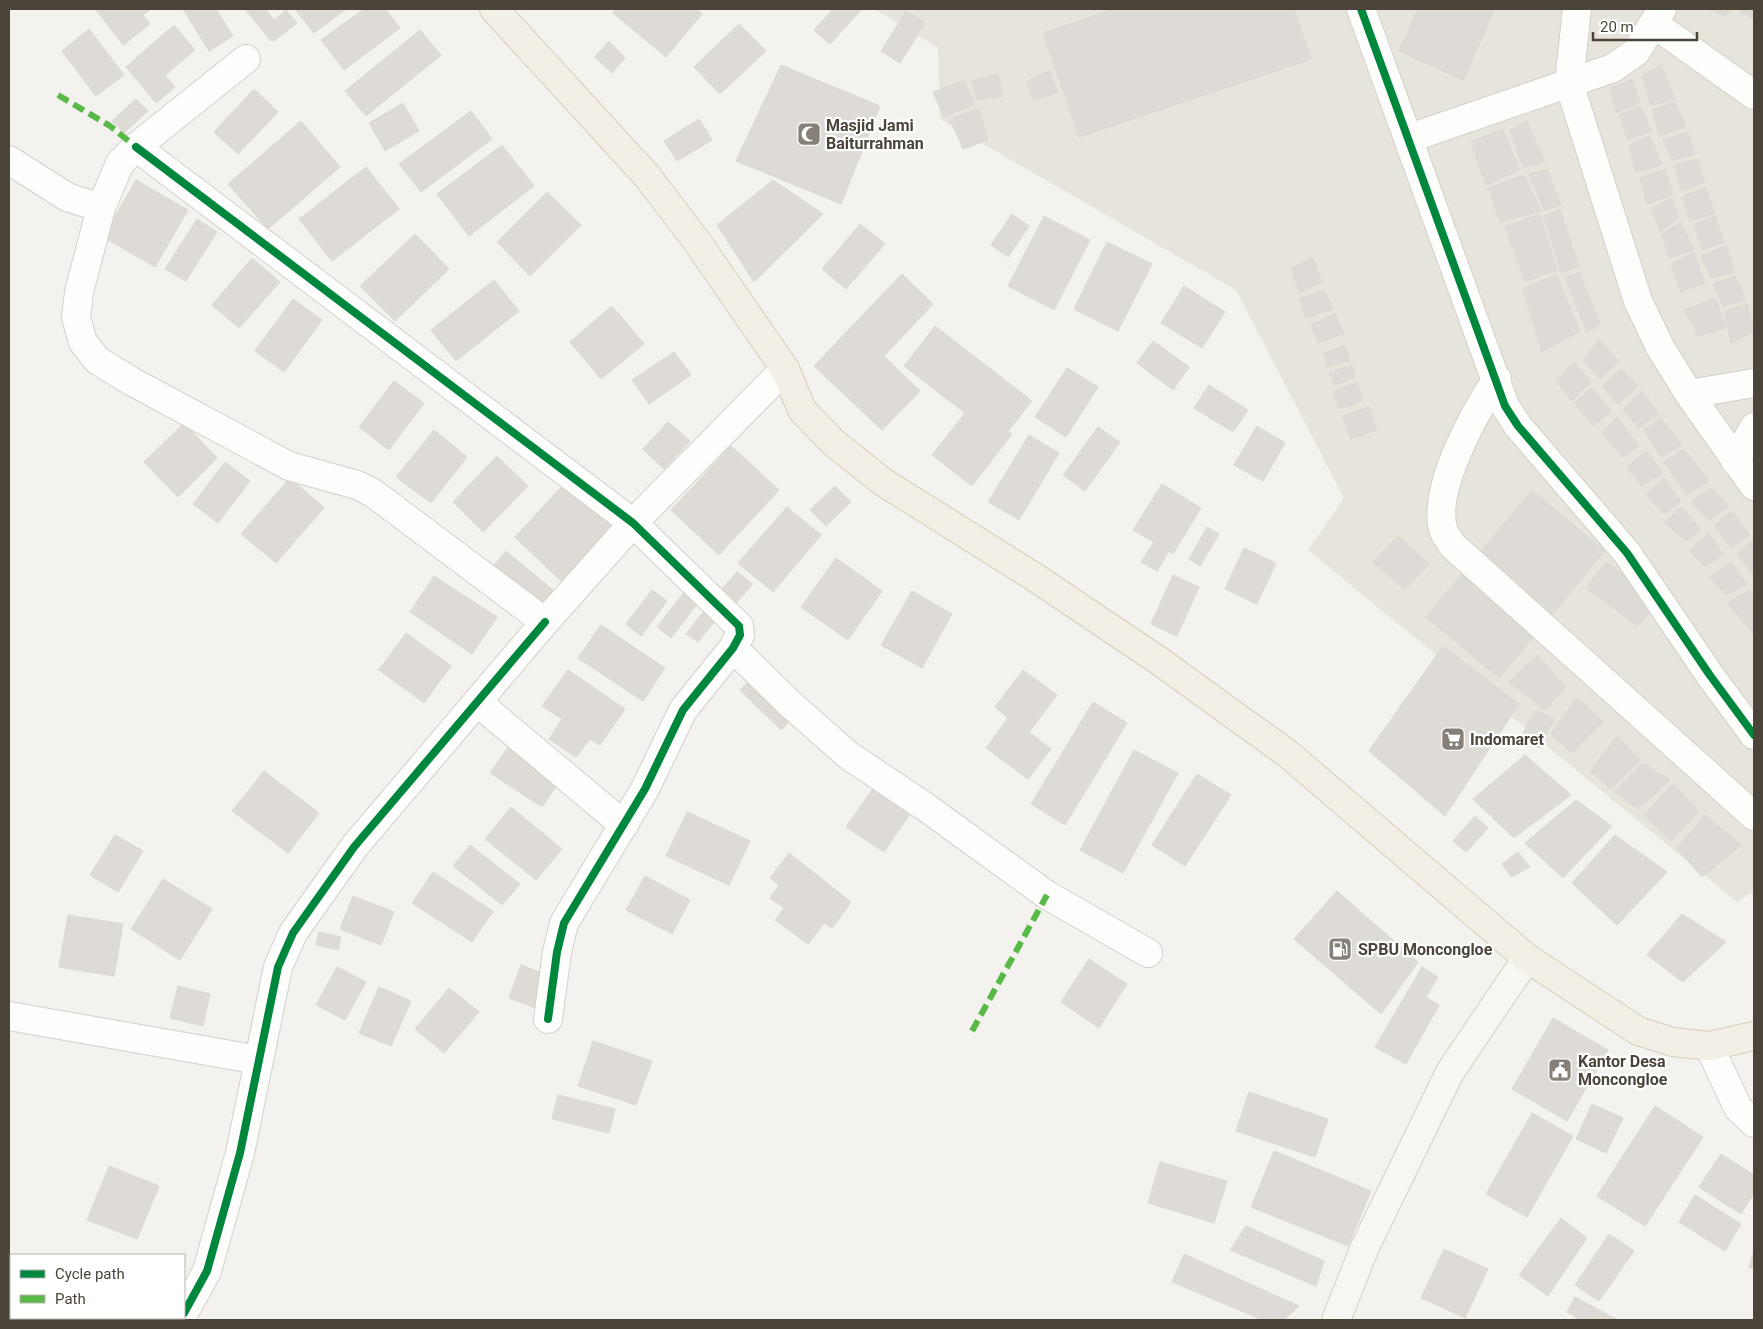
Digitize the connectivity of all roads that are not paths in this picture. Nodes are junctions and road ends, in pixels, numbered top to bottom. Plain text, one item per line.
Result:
1 (494, 9) edge
2 (1361, 9) edge
3 (1577, 9) edge
4 (1655, 14) edge
5 (246, 59) dead end
6 (1570, 83) junction
7 (1754, 94) edge
8 (1410, 138) junction
9 (136, 147) junction
10 (9, 160) edge
11 (101, 208) junction
12 (785, 369) junction
13 (1497, 380) junction
14 (1754, 383) edge
15 (1689, 394) junction
16 (1754, 427) edge
17 (1736, 461) junction
18 (1754, 486) edge
19 (633, 523) junction
20 (545, 622) junction
21 (733, 648) junction
22 (477, 702) junction
23 (1754, 735) edge
24 (1754, 816) edge
25 (624, 825) junction
26 (1148, 953) dead end
27 (1527, 958) junction
28 (9, 1016) edge
29 (548, 1019) dead end
30 (1754, 1036) edge
31 (1709, 1046) junction
32 (259, 1060) junction
33 (1754, 1123) edge
34 (185, 1311) edge
35 (1336, 1320) edge

1 - 12 main road
2 - 8 street
3 - 6 street
4 - 6 street
4 - 7 street
5 - 9 street
6 - 8 street
6 - 15 street
8 - 13 street
9 - 11 street
9 - 19 street
10 - 11 street
11 - 20 street
12 - 19 street
12 - 27 main road
13 - 23 street
13 - 24 street
14 - 15 street
15 - 17 street
16 - 17 street
17 - 18 street
19 - 20 street
19 - 21 street
20 - 22 street
21 - 25 street
21 - 26 street
22 - 25 street
22 - 32 street
25 - 29 street
27 - 31 main road
27 - 35 street
28 - 32 street
30 - 31 main road
31 - 33 street
32 - 34 street

